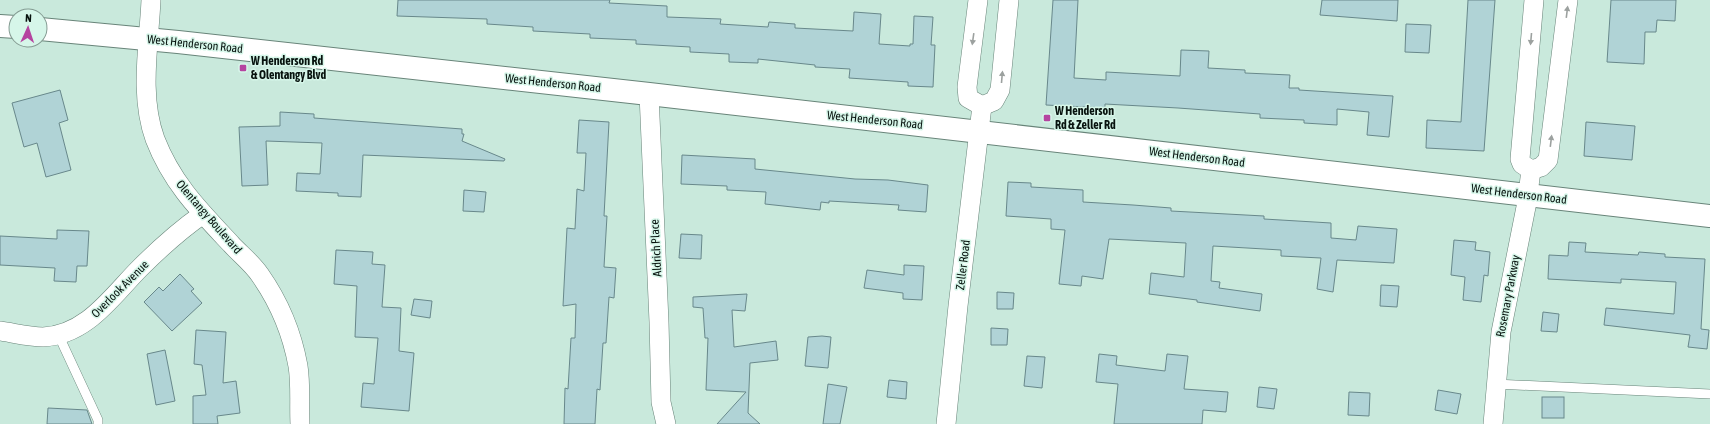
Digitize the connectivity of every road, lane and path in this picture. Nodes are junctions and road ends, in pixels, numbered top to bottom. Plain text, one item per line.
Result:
1 (151, 0) edge
2 (978, 0) edge
3 (1009, 0) edge
4 (1534, 0) edge
5 (1568, 0) edge
6 (48, 30) edge
7 (148, 40) junction
8 (649, 94) junction
9 (982, 106) junction
10 (980, 131) junction
11 (1532, 170) junction
12 (1526, 195) junction
13 (202, 214) junction
14 (1710, 216) edge
15 (0, 332) edge
16 (58, 334) junction
17 (1496, 384) junction
18 (1710, 394) edge
19 (98, 424) edge
20 (300, 424) edge
21 (666, 424) edge
22 (946, 424) edge
23 (1493, 424) edge

1 - 7 street, Olentangy Boulevard
2 -> 9 street
9 -> 3 street
4 -> 11 street
11 -> 5 street
6 - 7 main road, West Henderson Road
7 - 8 main road, West Henderson Road
7 - 13 street, Olentangy Boulevard
8 - 10 main road, West Henderson Road
8 - 21 street, Aldrich Place
9 - 10 street, Zeller Road
10 - 12 main road, West Henderson Road
10 - 22 street, Zeller Road
11 - 12 street, Rosemary Parkway
12 - 14 main road, West Henderson Road
12 - 17 street, Rosemary Parkway
13 - 16 street, Overlook Avenue
13 - 20 street, Olentangy Boulevard
15 - 16 street, Overlook Avenue
16 - 19 lane
17 - 18 lane
17 - 23 street, Rosemary Parkway

